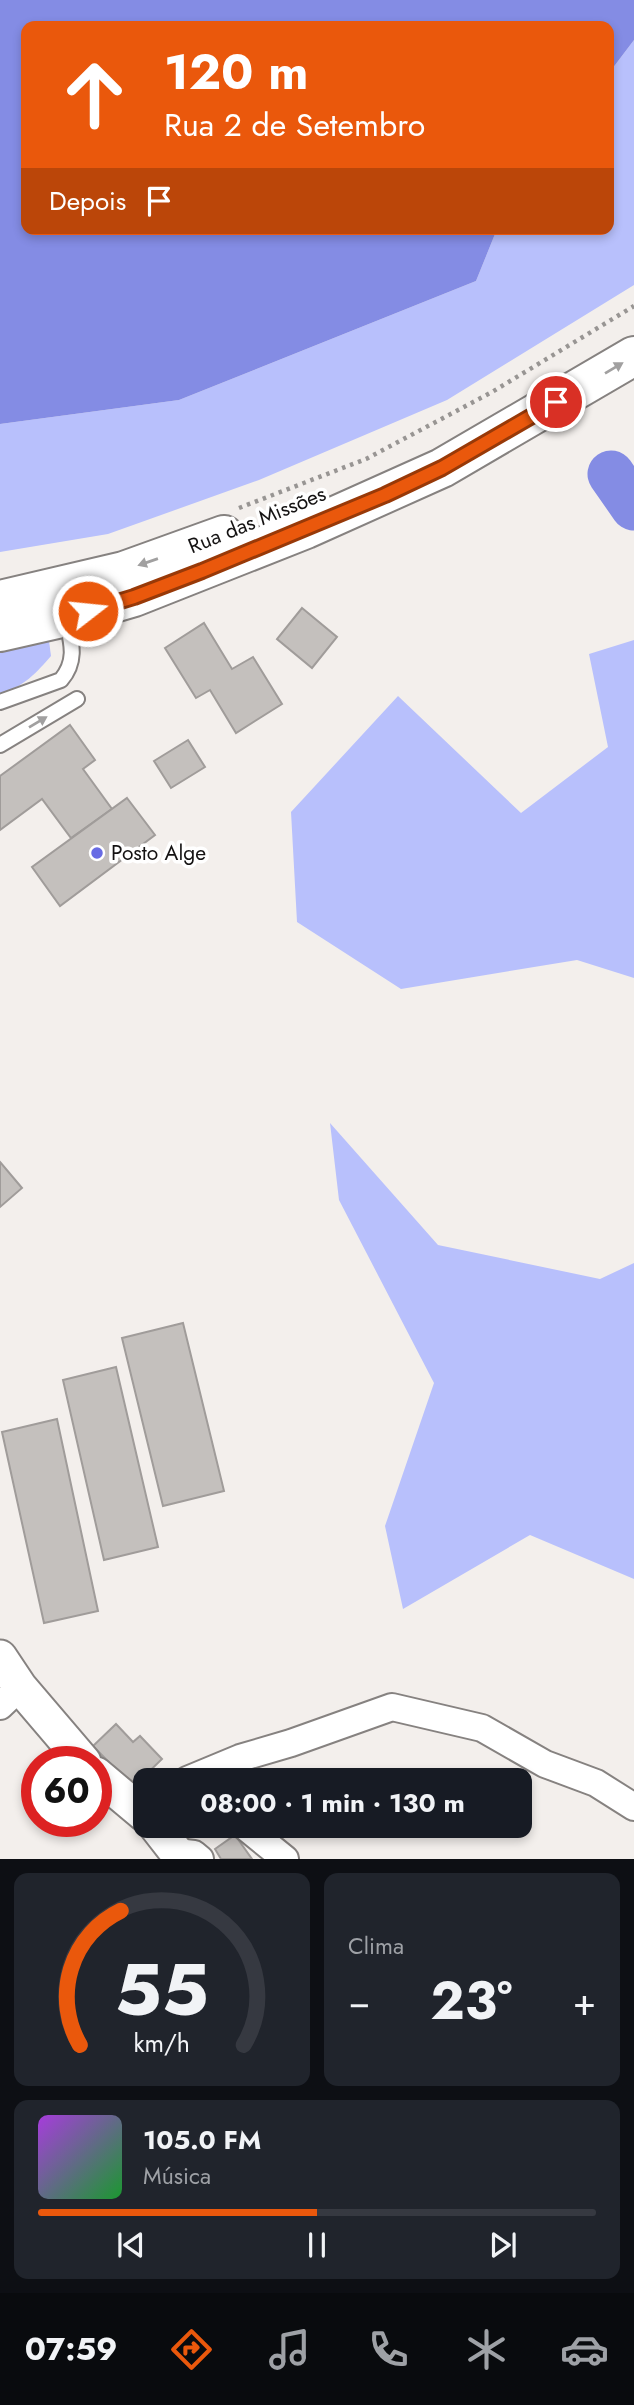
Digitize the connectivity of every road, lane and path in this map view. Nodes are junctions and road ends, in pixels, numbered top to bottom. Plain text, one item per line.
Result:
1 (634, 306) edge
2 (634, 327) edge
3 (634, 356) edge
4 (507, 417) junction
5 (234, 510) dead end
6 (0, 600) edge
7 (62, 603) junction
8 (0, 632) edge
9 (77, 699) dead end
10 (0, 702) edge
11 (0, 745) edge
12 (0, 1657) edge
13 (10, 1697) edge
14 (67, 1746) edge
15 (239, 1768) edge
16 (112, 1787) edge
17 (133, 1805) edge
18 (634, 1807) edge
19 (167, 1838) edge
20 (259, 1838) edge
21 (185, 1857) edge
22 (285, 1859) edge

1 - 5 path
2 - 4 main road
4 -> 3 main road
4 - 7 main road, Rua das Missões
6 - 7 main road, Rua das Missões
7 - 8 main road, Rua das Missões
7 - 10 lane
11 -> 9 lane
12 - 13 street
13 - 14 street
15 - 18 street
16 - 17 street
19 - 21 street
20 - 22 street

